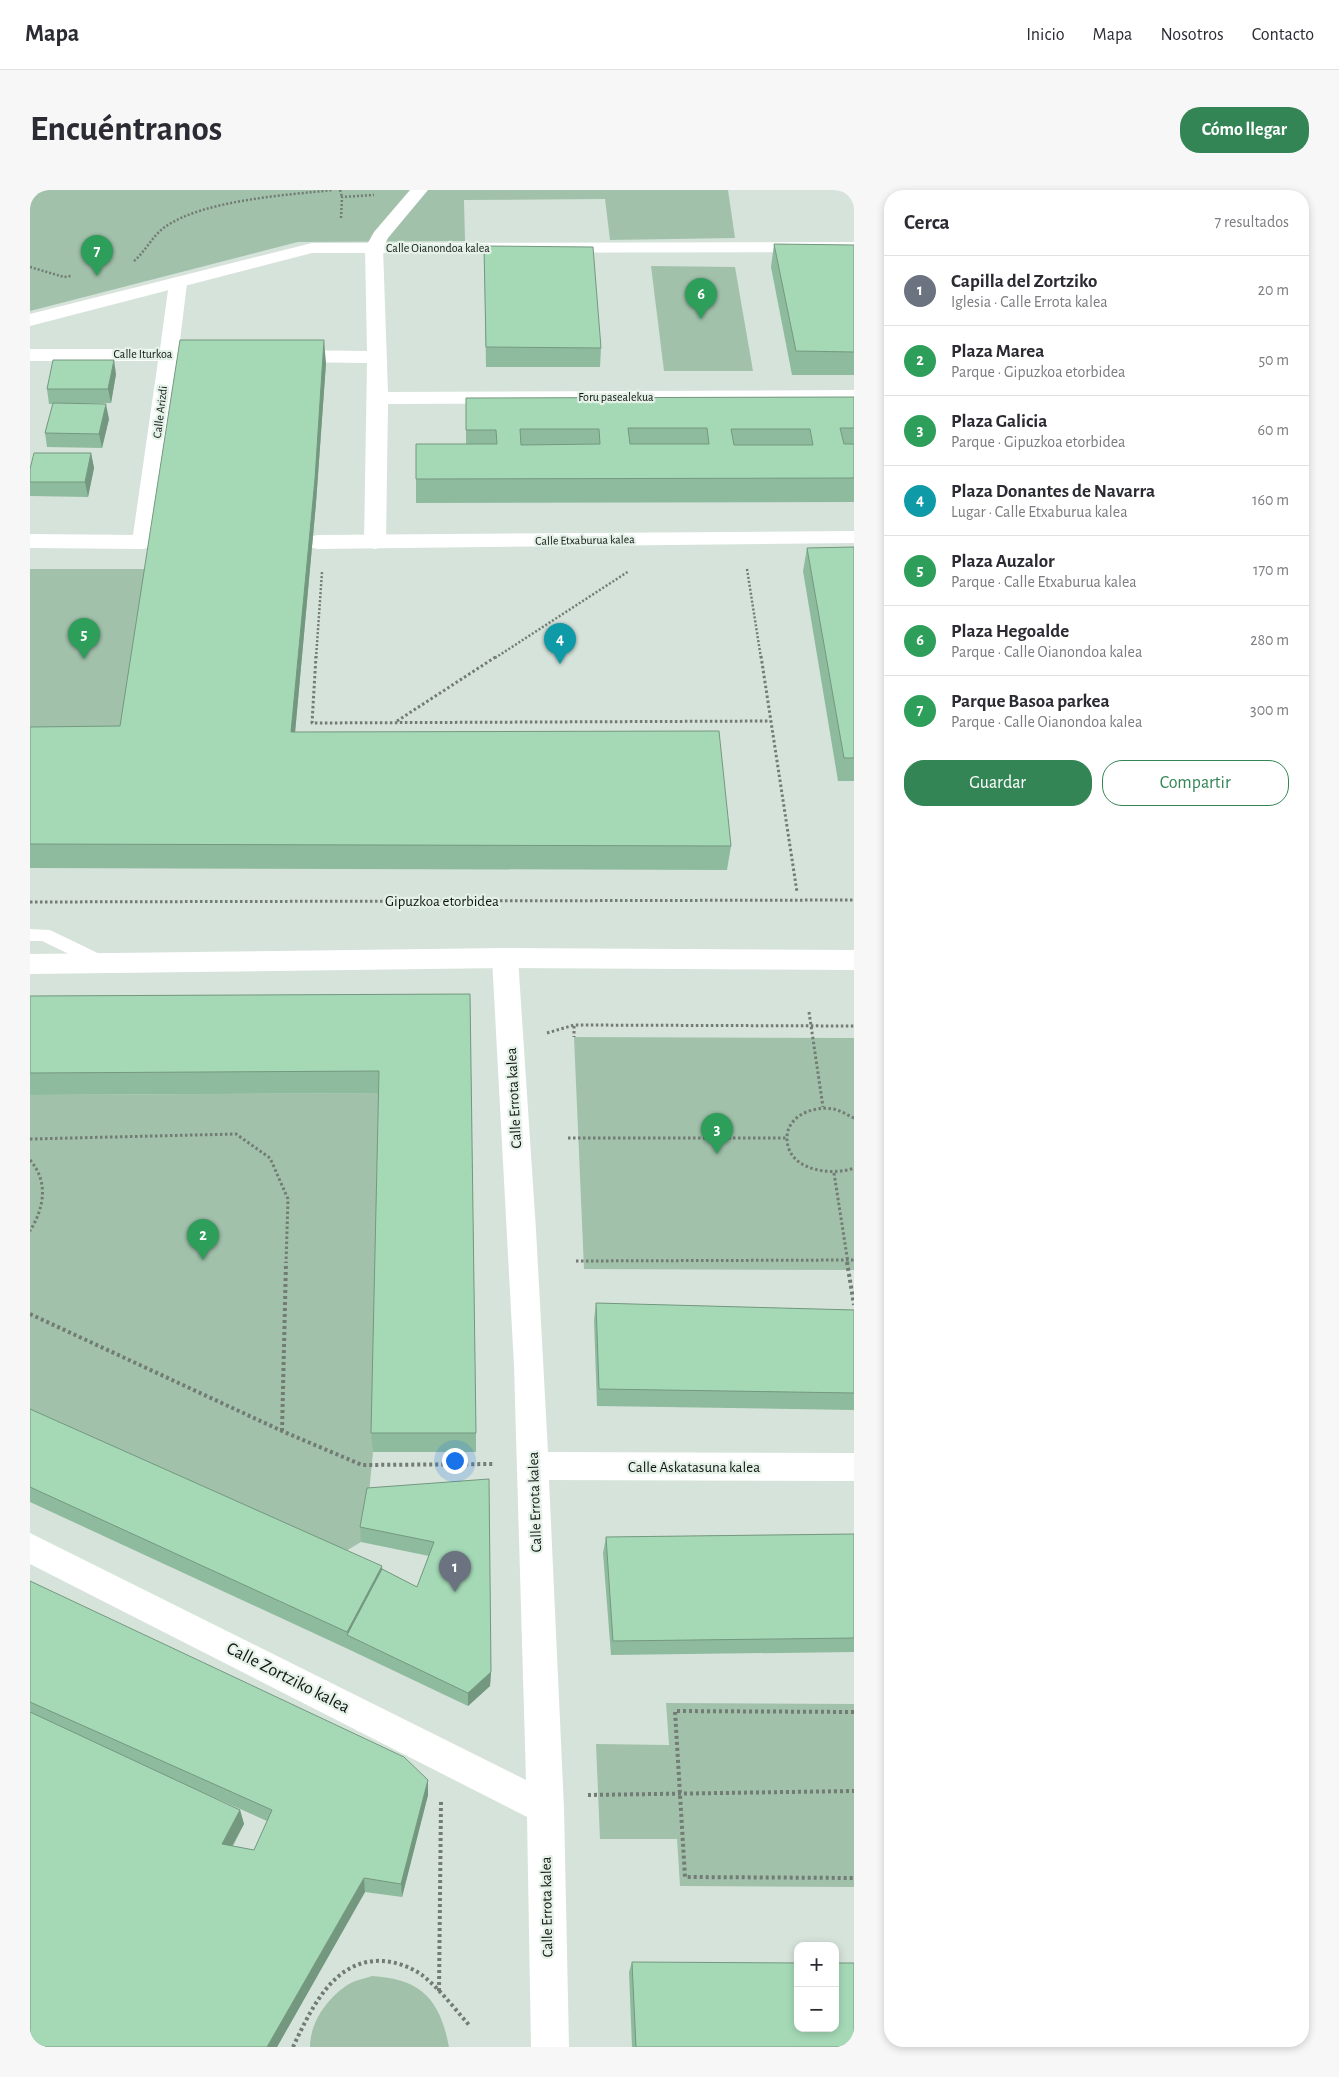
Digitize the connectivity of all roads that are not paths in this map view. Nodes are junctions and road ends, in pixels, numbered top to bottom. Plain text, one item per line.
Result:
1 (419, 190) edge
2 (854, 247) edge
3 (374, 248) junction
4 (178, 283) junction
5 (30, 320) edge
6 (167, 354) junction
7 (30, 355) edge
8 (237, 355) edge
9 (267, 356) edge
10 (377, 357) junction
11 (854, 396) edge
12 (378, 398) junction
13 (854, 537) edge
14 (30, 541) edge
15 (317, 542) dead end
16 (375, 542) junction
17 (30, 935) edge
18 (505, 958) junction
19 (854, 960) edge
20 (102, 963) junction
21 (30, 964) edge
22 (534, 1466) junction
23 (854, 1467) edge
24 (30, 1548) edge
25 (546, 1808) junction
26 (550, 2047) edge

1 - 3 street
2 - 3 street, Calle Oianondoa kalea
3 - 4 street, Calle Oianondoa kalea
3 - 10 street
4 - 5 street, Calle Oianondoa kalea
4 - 6 street, Calle Arizdi
6 - 7 street, Calle Iturkoa
6 - 8 street, Calle Iturkoa
6 - 14 street, Calle Arizdi
9 - 10 street
10 - 12 street
11 - 12 street, Foru pasealekua
12 - 16 street
13 - 16 street, Calle Etxaburua kalea
15 - 16 street, Calle Etxaburua kalea
17 - 20 lane
18 - 19 street
18 - 20 street
18 - 22 street, Calle Errota kalea
20 - 21 street
22 - 23 street, Calle Askatasuna kalea
22 - 25 street, Calle Errota kalea
24 - 25 street, Calle Zortziko kalea
25 - 26 street, Calle Errota kalea

